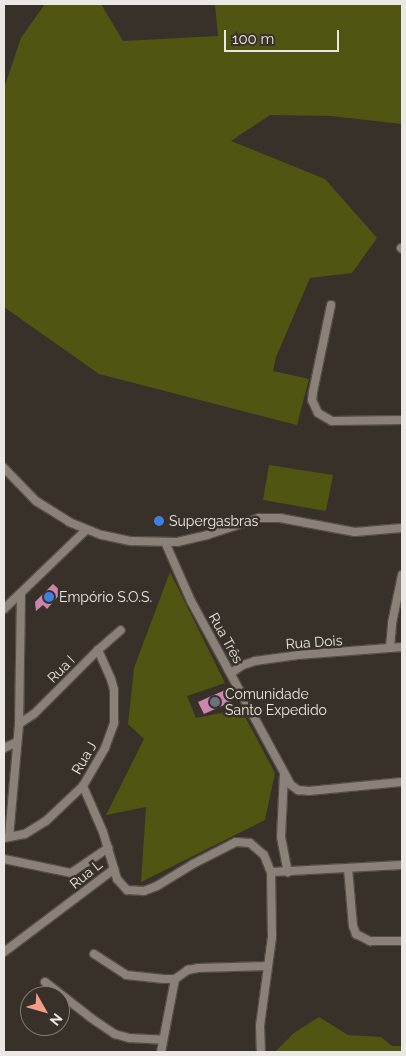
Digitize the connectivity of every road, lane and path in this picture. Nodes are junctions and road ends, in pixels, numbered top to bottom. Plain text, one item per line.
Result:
1 (331, 305) dead end
2 (402, 420) edge
3 (4, 468) edge
4 (402, 528) edge
5 (86, 530) junction
6 (165, 542) junction
7 (402, 575) edge
8 (20, 594) junction
9 (4, 608) edge
10 (121, 630) dead end
11 (402, 647) edge
12 (390, 648) junction
13 (98, 650) junction
14 (231, 673) junction
15 (19, 724) junction
16 (17, 742) junction
17 (4, 748) edge
18 (284, 774) junction
19 (402, 782) edge
20 (83, 786) junction
21 (7, 838) edge
22 (108, 848) junction
23 (4, 859) edge
24 (402, 865) edge
25 (348, 868) junction
26 (114, 869) junction
27 (271, 872) junction
28 (288, 872) junction
29 (402, 941) edge
30 (4, 952) edge
31 (94, 954) dead end
32 (268, 966) junction
33 (175, 979) junction
34 (45, 982) dead end
35 (162, 1040) junction
36 (161, 1052) edge
37 (261, 1052) edge

1 - 2 street
3 - 5 street
4 - 6 street
5 - 6 street
5 - 8 street
6 - 14 street, Rua Três
7 - 12 street
8 - 9 street
8 - 15 street
10 - 13 street, Rua I
11 - 12 street, Rua Dois
12 - 14 street, Rua Dois
13 - 15 street, Rua I
13 - 20 street, Rua J
14 - 18 street, Rua Três
15 - 16 street
16 - 17 street
16 - 21 street
18 - 19 street, Rua Três
18 - 28 street
20 - 21 street, Rua J
20 - 22 street, Rua L
22 - 23 street
22 - 26 street, Rua L
24 - 25 street
25 - 28 street
25 - 29 street
26 - 27 street
26 - 30 street, Rua L
27 - 28 street
27 - 32 street
31 - 33 street
32 - 33 street
32 - 37 street
33 - 35 street
34 - 35 street
35 - 36 street

